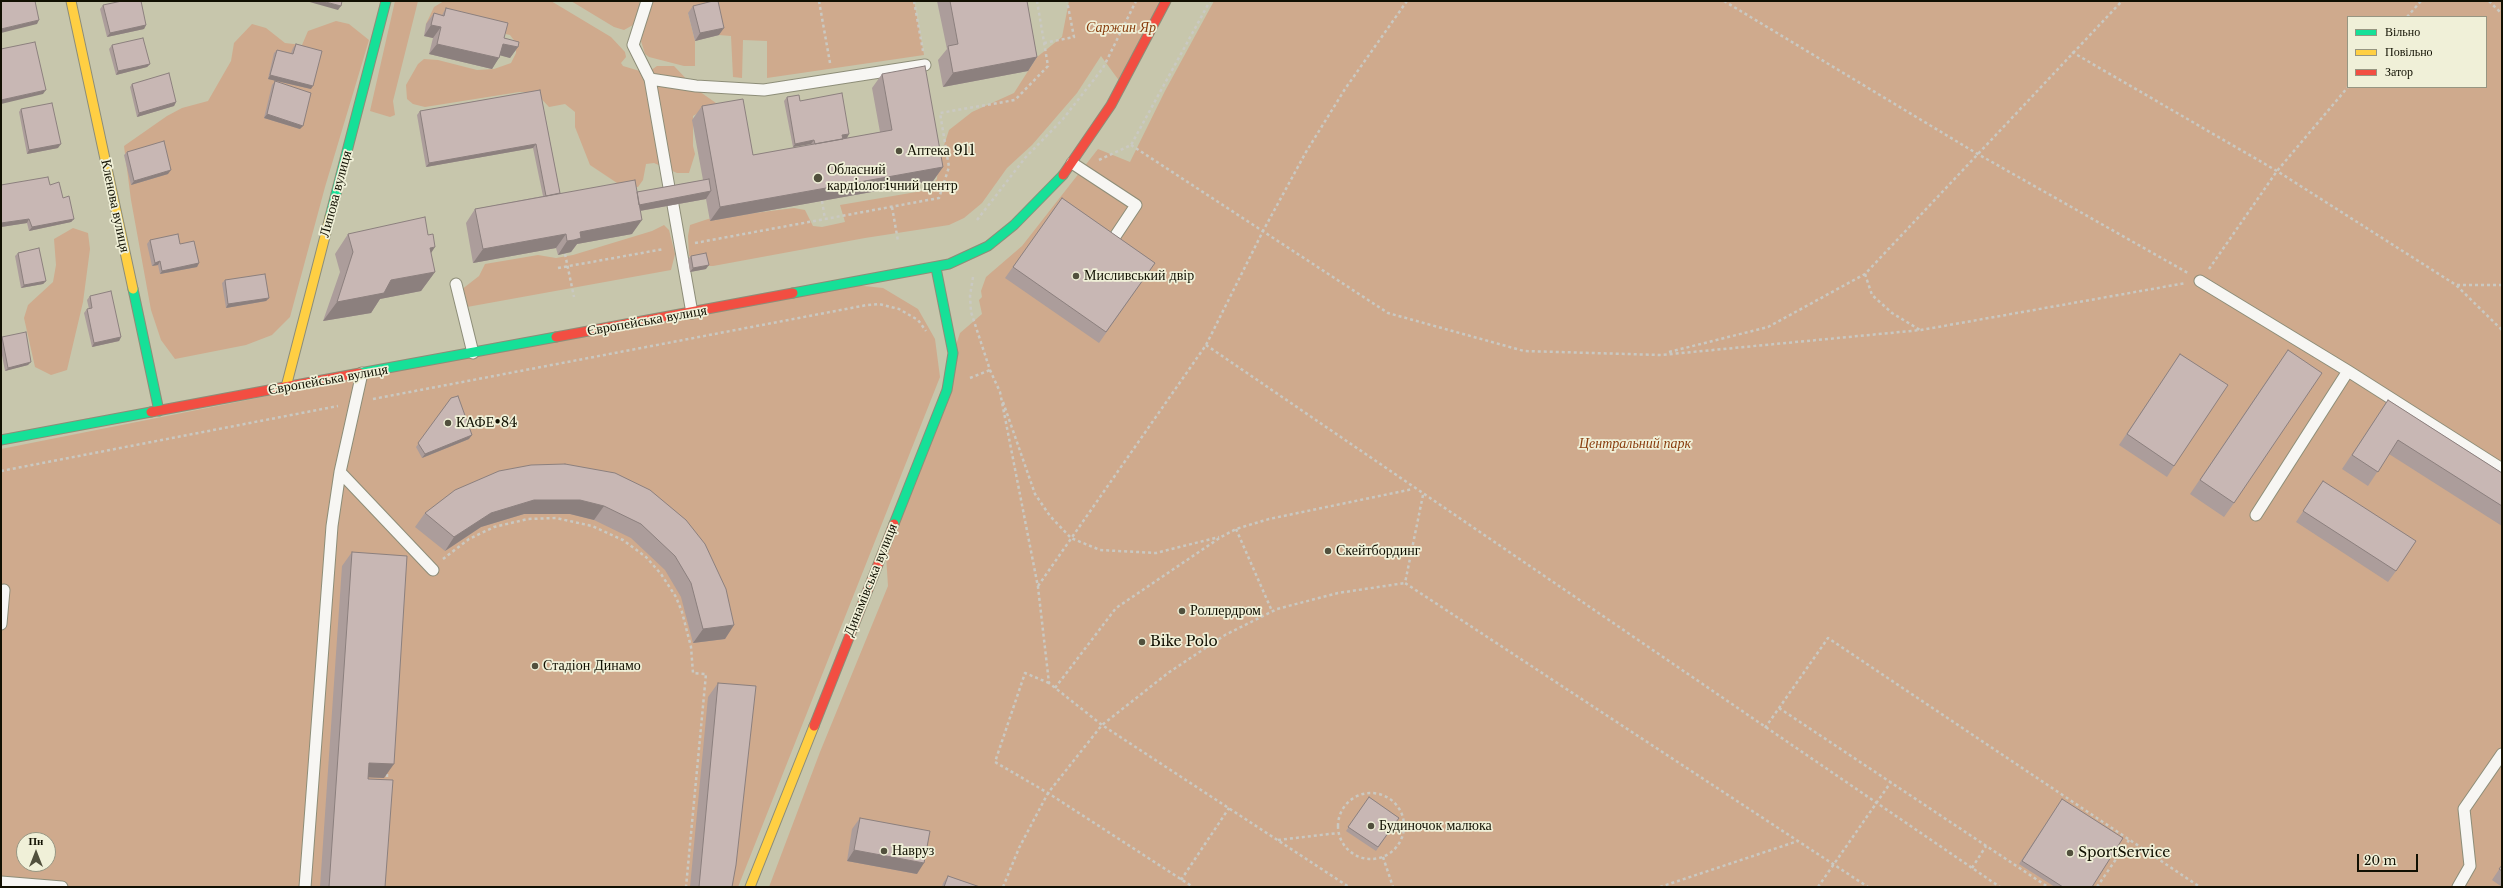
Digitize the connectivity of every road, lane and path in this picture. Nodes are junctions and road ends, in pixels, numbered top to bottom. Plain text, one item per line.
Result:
1 (71, 1) edge
2 (386, 1) edge
3 (647, 1) edge
4 (819, 1) edge
5 (914, 1) edge
6 (1037, 1) edge
7 (1067, 1) edge
8 (1136, 1) edge
9 (1166, 1) edge
10 (1407, 1) edge
11 (1724, 1) edge
12 (2122, 1) edge
13 (2421, 1) edge
14 (2489, 1) edge
15 (2502, 14) edge
16 (2408, 16) edge
17 (1044, 43) junction
18 (2072, 52) junction
19 (925, 65) joint
20 (650, 79) junction
21 (833, 80) junction
22 (2347, 88) edge
23 (1131, 145) dead end
24 (1976, 153) junction
25 (1072, 163) junction
26 (2277, 171) junction
27 (670, 193) edge
28 (822, 201) edge
29 (673, 205) edge
30 (892, 207) junction
31 (825, 219) junction
32 (977, 220) dead end
33 (1263, 231) junction
34 (1114, 238) edge
35 (898, 241) dead end
36 (680, 246) junction
37 (565, 254) edge
38 (568, 266) junction
39 (558, 268) dead end
40 (936, 268) junction
41 (1865, 274) junction
42 (974, 275) dead end
43 (2200, 281) junction
44 (456, 284) dead end
45 (2456, 285) junction
46 (2502, 285) edge
47 (574, 297) dead end
48 (692, 313) junction
49 (1921, 330) junction
50 (2502, 330) edge
51 (928, 335) dead end
52 (1206, 345) junction
53 (473, 353) junction
54 (1661, 354) junction
55 (2348, 371) junction
56 (362, 373) junction
57 (286, 387) junction
58 (1000, 392) junction
59 (355, 403) junction
60 (159, 411) junction
61 (1, 440) edge
62 (2502, 469) edge
63 (1, 470) edge
64 (340, 472) junction
65 (1414, 488) junction
66 (1422, 495) junction
67 (2256, 515) dead end
68 (1236, 529) junction
69 (1221, 537) junction
70 (1071, 538) junction
71 (433, 570) joint
72 (1405, 583) junction
73 (1038, 587) junction
74 (4, 590) dead end
75 (1272, 611) junction
76 (1, 624) edge
77 (1049, 683) junction
78 (1055, 688) junction
79 (1779, 708) junction
80 (1102, 725) junction
81 (1765, 728) junction
82 (2502, 754) edge
83 (387, 771) edge
84 (1890, 782) junction
85 (386, 787) edge
86 (1048, 793) junction
87 (1875, 804) junction
88 (1229, 808) junction
89 (1338, 833) junction
90 (1278, 840) junction
91 (2129, 840) junction
92 (1799, 841) junction
93 (1986, 846) junction
94 (1383, 857) junction
95 (1834, 864) junction
96 (1972, 868) junction
97 (1182, 880) junction
98 (1, 882) edge
99 (62, 887) edge
100 (305, 887) edge
101 (686, 887) edge
102 (750, 887) edge
103 (1004, 887) edge
104 (1193, 887) edge
105 (1349, 887) edge
106 (1393, 887) edge
107 (1660, 887) edge
108 (1818, 887) edge
109 (1868, 887) edge
110 (2000, 887) edge
111 (2048, 887) edge
112 (2097, 887) edge
113 (2200, 887) edge
114 (2458, 887) edge

1 - 60 street, Кленова вулиця
2 - 57 street, Липова вулиця
3 - 20 lane
4 - 21 path
5 - 19 path
6 - 17 path
7 - 17 path
8 - 32 path
9 - 25 street, Європейська вулиця
10 - 33 path
11 - 24 path
12 - 18 path
13 - 16 path
14 - 15 path
17 - 30 path
18 - 24 path
18 - 26 path
19 - 21 lane
20 - 21 lane
20 - 27 lane
22 - 26 path
23 - 33 path
24 - 41 path
24 - 43 path
25 - 34 lane
25 - 40 street, Європейська вулиця
26 - 43 path
26 - 45 path
28 - 31 path
29 - 36 lane
30 - 31 path
30 - 35 path
31 - 36 path
33 - 52 path
33 - 54 path
36 - 38 path
36 - 48 lane
37 - 38 path
38 - 39 path
38 - 47 path
40 - 48 street, Європейська вулиця
40 - 102 street, Динамівська вулиця
41 - 49 path
41 - 54 path
42 - 58 path
43 - 49 path
43 - 55 lane
44 - 53 lane
45 - 46 path
45 - 50 path
48 - 53 street, Європейська вулиця
49 - 54 path
51 - 59 path
52 - 65 path
52 - 70 path
53 - 56 street, Європейська вулиця
55 - 62 lane
55 - 67 lane
56 - 57 street, Європейська вулиця
56 - 59 lane
57 - 60 street, Європейська вулиця
58 - 70 path
58 - 73 path
59 - 63 path
59 - 64 lane
60 - 61 street, Європейська вулиця
64 - 71 lane
64 - 100 lane
65 - 66 path
65 - 68 path
66 - 72 path
66 - 81 path
68 - 69 path
68 - 75 path
69 - 70 path
69 - 78 path
70 - 73 path
71 - 101 path
72 - 75 path
72 - 92 path
73 - 77 path
74 - 76 lane
75 - 80 path
77 - 78 path
77 - 86 path
78 - 80 path
79 - 81 path
79 - 84 path
79 - 91 path
80 - 86 path
80 - 88 path
81 - 87 path
82 - 114 lane
83 - 85 path
84 - 87 path
84 - 93 path
86 - 97 path
86 - 103 path
87 - 95 path
87 - 96 path
88 - 90 path
88 - 97 path
89 - 90 path
89 - 94 path
89 - 94 path
90 - 105 path
91 - 112 path
91 - 113 path
92 - 95 path
92 - 107 path
93 - 96 path
93 - 111 path
94 - 106 path
95 - 108 path
95 - 109 path
96 - 110 path
97 - 104 path
98 - 99 lane

